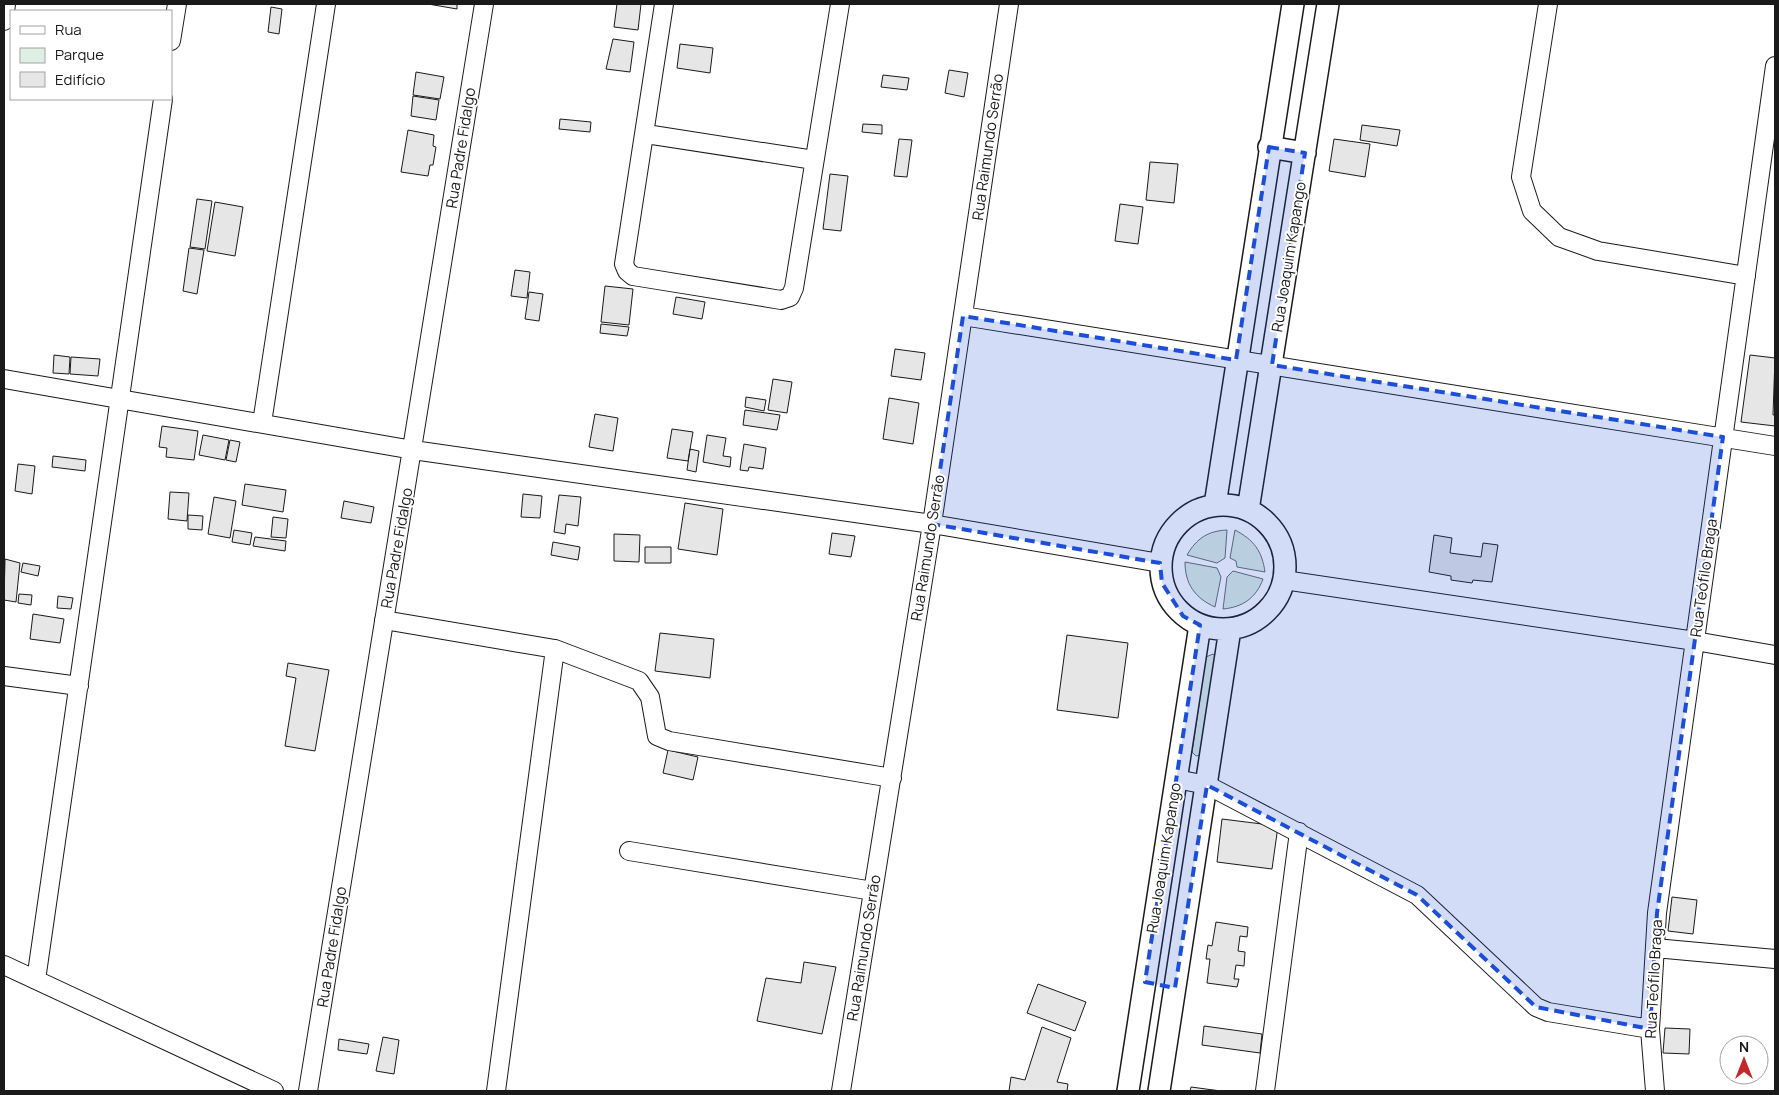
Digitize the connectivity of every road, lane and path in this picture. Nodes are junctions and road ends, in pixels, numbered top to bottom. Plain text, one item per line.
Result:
1 (6, 4) edge
2 (177, 4) edge
3 (326, 4) edge
4 (484, 4) edge
5 (664, 4) edge
6 (840, 4) edge
7 (1009, 4) edge
8 (1293, 4) edge
9 (1328, 4) edge
10 (1548, 4) edge
11 (4, 20) edge
12 (172, 35) edge
13 (1775, 66) edge
14 (163, 100) edge
15 (646, 134) junction
16 (1269, 147) junction
17 (1305, 153) junction
18 (814, 160) junction
19 (1746, 276) junction
20 (963, 316) junction
21 (1236, 360) junction
22 (1272, 366) junction
23 (4, 379) edge
24 (118, 399) junction
25 (262, 423) junction
26 (1723, 436) junction
27 (1775, 446) edge
28 (413, 450) junction
29 (1215, 505) junction
30 (1248, 510) junction
31 (932, 524) junction
32 (1160, 563) junction
33 (1284, 580) junction
34 (384, 620) junction
35 (1200, 625) junction
36 (1230, 629) junction
37 (1695, 641) junction
38 (556, 649) junction
39 (1775, 655) edge
40 (4, 676) edge
41 (79, 686) junction
42 (892, 778) junction
43 (1176, 779) junction
44 (1207, 784) junction
45 (1299, 832) junction
46 (629, 851) dead end
47 (873, 891) junction
48 (1655, 948) junction
49 (1775, 959) edge
50 (4, 965) edge
51 (36, 980) junction
52 (1145, 982) junction
53 (1175, 988) junction
54 (1650, 1029) junction
55 (274, 1091) edge
56 (308, 1091) edge
57 (496, 1091) edge
58 (841, 1091) edge
59 (1128, 1091) edge
60 (1159, 1091) edge
61 (1265, 1091) edge
62 (1655, 1091) edge

1 - 11 street
2 - 12 street
3 - 25 street
4 - 28 street, Rua Padre Fidalgo
5 - 15 street
6 - 18 street
7 - 20 street, Rua Raimundo Serrão
8 - 16 main road
9 - 17 main road, Rua Joaquim Kapango
10 - 19 street
13 - 19 street, Rua Teófilo Braga
14 - 24 street
15 - 18 street
15 - 18 street
16 - 17 main road
16 - 21 main road
17 - 22 main road, Rua Joaquim Kapango
19 - 26 street, Rua Teófilo Braga
20 - 21 street
20 - 31 street, Rua Raimundo Serrão
21 - 22 street
21 - 29 main road
22 - 26 street
22 - 30 main road, Rua Joaquim Kapango
23 - 24 street
24 - 25 street
24 - 41 street
25 - 28 street
26 - 27 street
26 - 37 street, Rua Teófilo Braga
28 - 31 street
28 - 34 street, Rua Padre Fidalgo
29 - 30 main road
29 - 32 main road
30 - 33 main road
31 - 32 street
31 - 42 street, Rua Raimundo Serrão
32 - 35 main road
33 - 36 main road
33 - 37 street
34 - 38 street
34 - 56 street, Rua Padre Fidalgo
35 - 36 main road
35 - 43 main road, Rua Joaquim Kapango
36 - 44 main road, Rua Joaquim Kapango
37 - 39 street
37 - 48 street, Rua Teófilo Braga
38 - 42 street
38 - 57 street
40 - 41 street
41 - 51 street
42 - 47 street, Rua Raimundo Serrão
43 - 44 street
43 - 52 main road, Rua Joaquim Kapango
44 - 45 street
44 - 53 main road, Rua Joaquim Kapango
45 - 54 street
45 - 61 street
46 - 47 street
47 - 58 street, Rua Raimundo Serrão
48 - 49 street
48 - 54 street, Rua Teófilo Braga
50 - 51 street
51 - 55 street
52 - 53 main road
52 - 59 main road, Rua Joaquim Kapango
53 - 60 main road, Rua Joaquim Kapango
54 - 62 street, Rua Teófilo Braga

